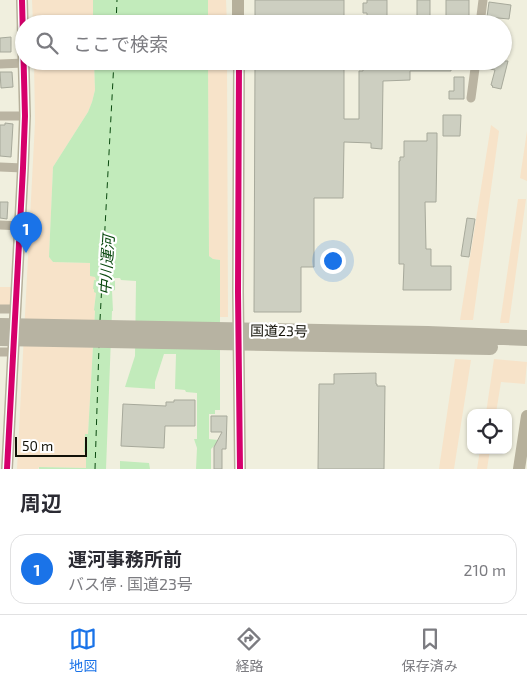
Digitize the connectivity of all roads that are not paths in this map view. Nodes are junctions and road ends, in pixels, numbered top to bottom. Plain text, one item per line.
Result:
1 (22, 0) edge
2 (238, 0) edge
3 (483, 0) edge
4 (22, 15) edge
5 (238, 15) edge
6 (481, 15) edge
7 (15, 63) edge
8 (0, 64) edge
9 (24, 70) edge
10 (239, 70) edge
11 (475, 70) edge
12 (471, 98) dead end
13 (0, 116) edge
14 (25, 116) junction
15 (0, 168) edge
16 (23, 168) junction
17 (0, 225) edge
18 (20, 226) junction
19 (0, 308) edge
20 (15, 309) junction
21 (0, 326) edge
22 (0, 338) edge
23 (527, 338) edge
24 (527, 348) edge
25 (6, 352) edge
26 (527, 416) edge
27 (525, 447) edge
28 (7, 469) edge
29 (240, 469) edge
30 (519, 469) edge

1 - 4 street
2 - 5 street
3 - 6 street
7 - 8 street
9 - 14 street
10 - 29 street
11 - 12 street
13 - 14 street
14 - 16 street
15 - 16 street
16 - 18 street
17 - 18 street
18 - 20 street
19 - 20 street
20 - 25 street
21 - 23 highway, 国道23号, bridge
22 - 24 highway, 国道23号, bridge
25 - 28 street
26 - 27 street
27 - 30 street

